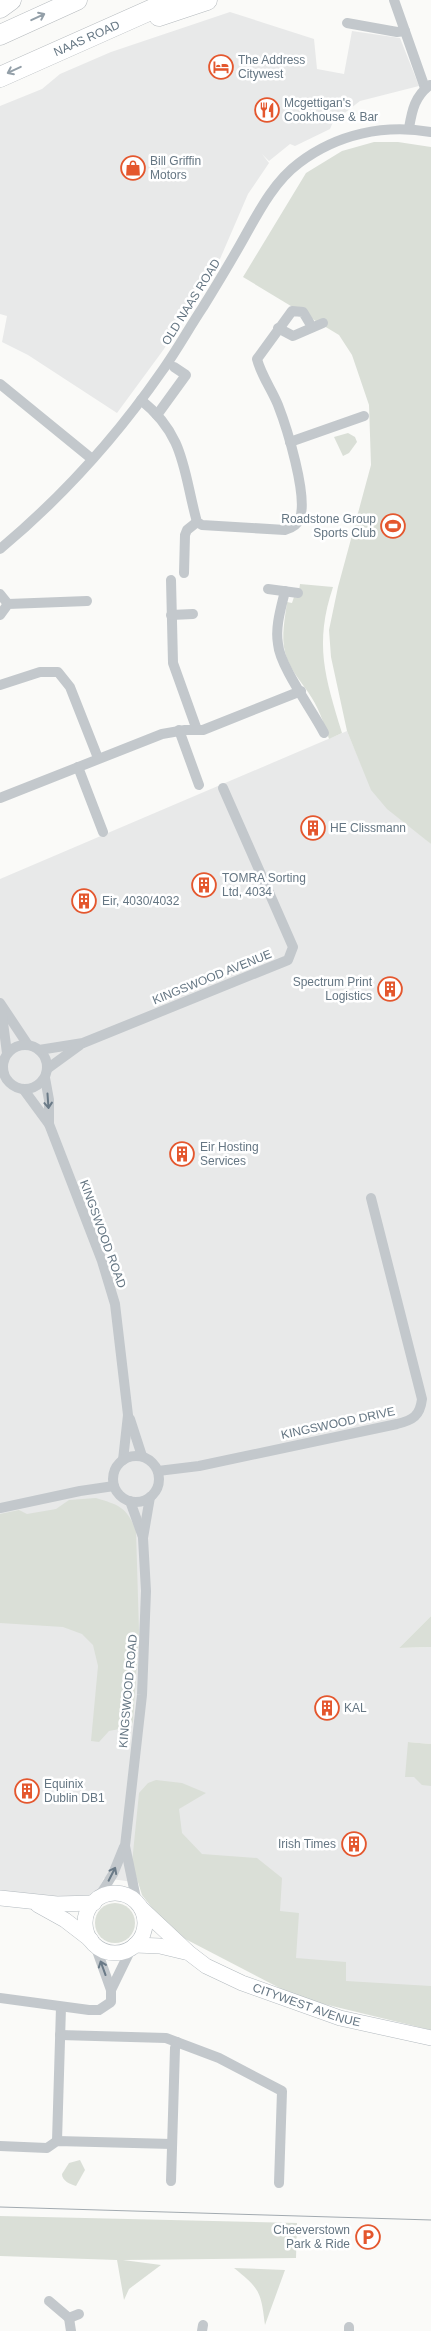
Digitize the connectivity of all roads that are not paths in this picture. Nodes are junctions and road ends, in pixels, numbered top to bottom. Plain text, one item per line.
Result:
1 (12, 0) edge
2 (77, 0) edge
3 (173, 0) edge
4 (207, 0) edge
5 (394, 0) edge
6 (0, 8) edge
7 (347, 23) dead end
8 (405, 31) junction
9 (0, 35) edge
10 (61, 49) junction
11 (0, 77) edge
12 (428, 86) edge
13 (409, 128) junction
14 (431, 132) edge
15 (322, 322) dead end
16 (312, 327) junction
17 (278, 328) junction
18 (174, 367) dead end
19 (0, 384) edge
20 (141, 400) junction
21 (157, 415) junction
22 (364, 416) dead end
23 (290, 442) junction
24 (92, 459) junction
25 (197, 522) junction
26 (0, 549) edge
27 (184, 573) dead end
28 (171, 580) dead end
29 (268, 589) dead end
30 (285, 591) junction
31 (298, 592) dead end
32 (0, 594) edge
33 (87, 601) dead end
34 (8, 604) junction
35 (193, 614) dead end
36 (0, 615) edge
37 (171, 615) junction
38 (0, 685) edge
39 (301, 692) junction
40 (179, 730) junction
41 (197, 730) junction
42 (324, 733) dead end
43 (98, 758) junction
44 (78, 767) junction
45 (199, 785) dead end
46 (223, 788) dead end
47 (2, 798) edge
48 (103, 832) dead end
49 (0, 1003) edge
50 (83, 1043) junction
51 (28, 1045) junction
52 (39, 1050) junction
53 (8, 1053) junction
54 (1, 1064) edge
55 (46, 1073) junction
56 (12, 1085) junction
57 (0, 1086) edge
58 (24, 1090) junction
59 (48, 1124) junction
60 (371, 1198) dead end
61 (128, 1415) junction
62 (142, 1456) junction
63 (123, 1460) junction
64 (158, 1471) junction
65 (114, 1486) junction
66 (150, 1497) junction
67 (130, 1501) junction
68 (0, 1508) edge
69 (143, 1538) junction
70 (125, 1846) junction
71 (0, 1898) edge
72 (95, 1901) junction
73 (33, 1902) junction
74 (140, 1906) junction
75 (93, 1943) junction
76 (133, 1947) junction
77 (188, 1953) junction
78 (111, 1990) junction
79 (0, 1998) edge
80 (61, 2007) junction
81 (60, 2035) junction
82 (431, 2038) edge
83 (177, 2042) junction
84 (57, 2141) junction
85 (172, 2144) junction
86 (0, 2146) edge
87 (171, 2181) dead end
88 (279, 2183) dead end
89 (49, 2301) dead end
90 (79, 2314) dead end
91 (69, 2318) junction
92 (70, 2331) edge

1 - 6 highway
9 -> 2 highway
3 - 10 highway, NAAS ROAD
4 - 10 highway
5 - 8 street
7 - 8 street
8 - 12 street
10 -> 11 highway, NAAS ROAD
12 - 13 street
13 - 14 street, OLD NAAS ROAD
13 - 20 street, OLD NAAS ROAD
15 - 16 street
16 - 17 street
16 - 17 street
17 - 23 street
18 - 21 street
19 - 24 street
20 - 21 street
20 - 24 street, OLD NAAS ROAD
21 - 25 street
22 - 23 street
23 - 25 street
24 - 26 street, OLD NAAS ROAD
25 - 27 street
28 - 37 street
29 - 30 street
30 - 31 street
30 - 39 street
32 - 34 street
33 - 34 street
34 - 36 street
35 - 37 street
37 - 41 street
38 - 43 street
39 - 41 street
39 - 42 street
40 - 41 street
40 - 43 street
40 - 45 street
43 - 44 street
44 - 47 street
44 - 48 street
46 - 50 street, KINGSWOOD AVENUE
49 - 51 street
49 - 53 street
50 - 52 street, KINGSWOOD AVENUE
50 - 55 street, KINGSWOOD AVENUE
51 - 52 street
51 - 53 street
52 - 55 street
53 - 54 street
54 - 56 street
55 - 58 street
55 -> 59 street, KINGSWOOD ROAD
56 - 57 street
56 - 58 street
58 - 59 street, KINGSWOOD ROAD
59 - 61 street, KINGSWOOD ROAD
60 - 64 street, KINGSWOOD DRIVE
61 - 62 street, KINGSWOOD ROAD
61 - 63 street, KINGSWOOD ROAD
62 - 63 street
62 - 64 street
63 - 65 street
64 - 66 street
65 - 67 street
65 - 68 street
66 - 67 street
66 - 69 street, KINGSWOOD ROAD
67 - 69 street, KINGSWOOD ROAD
69 - 70 street, KINGSWOOD ROAD
72 -> 70 street, KINGSWOOD ROAD
70 - 74 street, KINGSWOOD ROAD
71 - 73 main road
72 - 73 main road
72 - 74 main road
72 - 75 main road
73 - 75 main road
74 - 76 main road
74 - 77 main road, CITYWEST AVENUE
75 - 76 main road
78 -> 75 street
76 - 77 main road, CITYWEST AVENUE
76 - 78 street
77 - 82 main road, CITYWEST AVENUE
78 - 80 street
79 - 80 street
80 - 81 street
81 - 83 street
81 - 84 street
83 - 85 street
83 - 88 street
84 - 85 street
84 - 86 street
85 - 87 street
89 - 91 street
90 - 91 street
91 - 92 street

